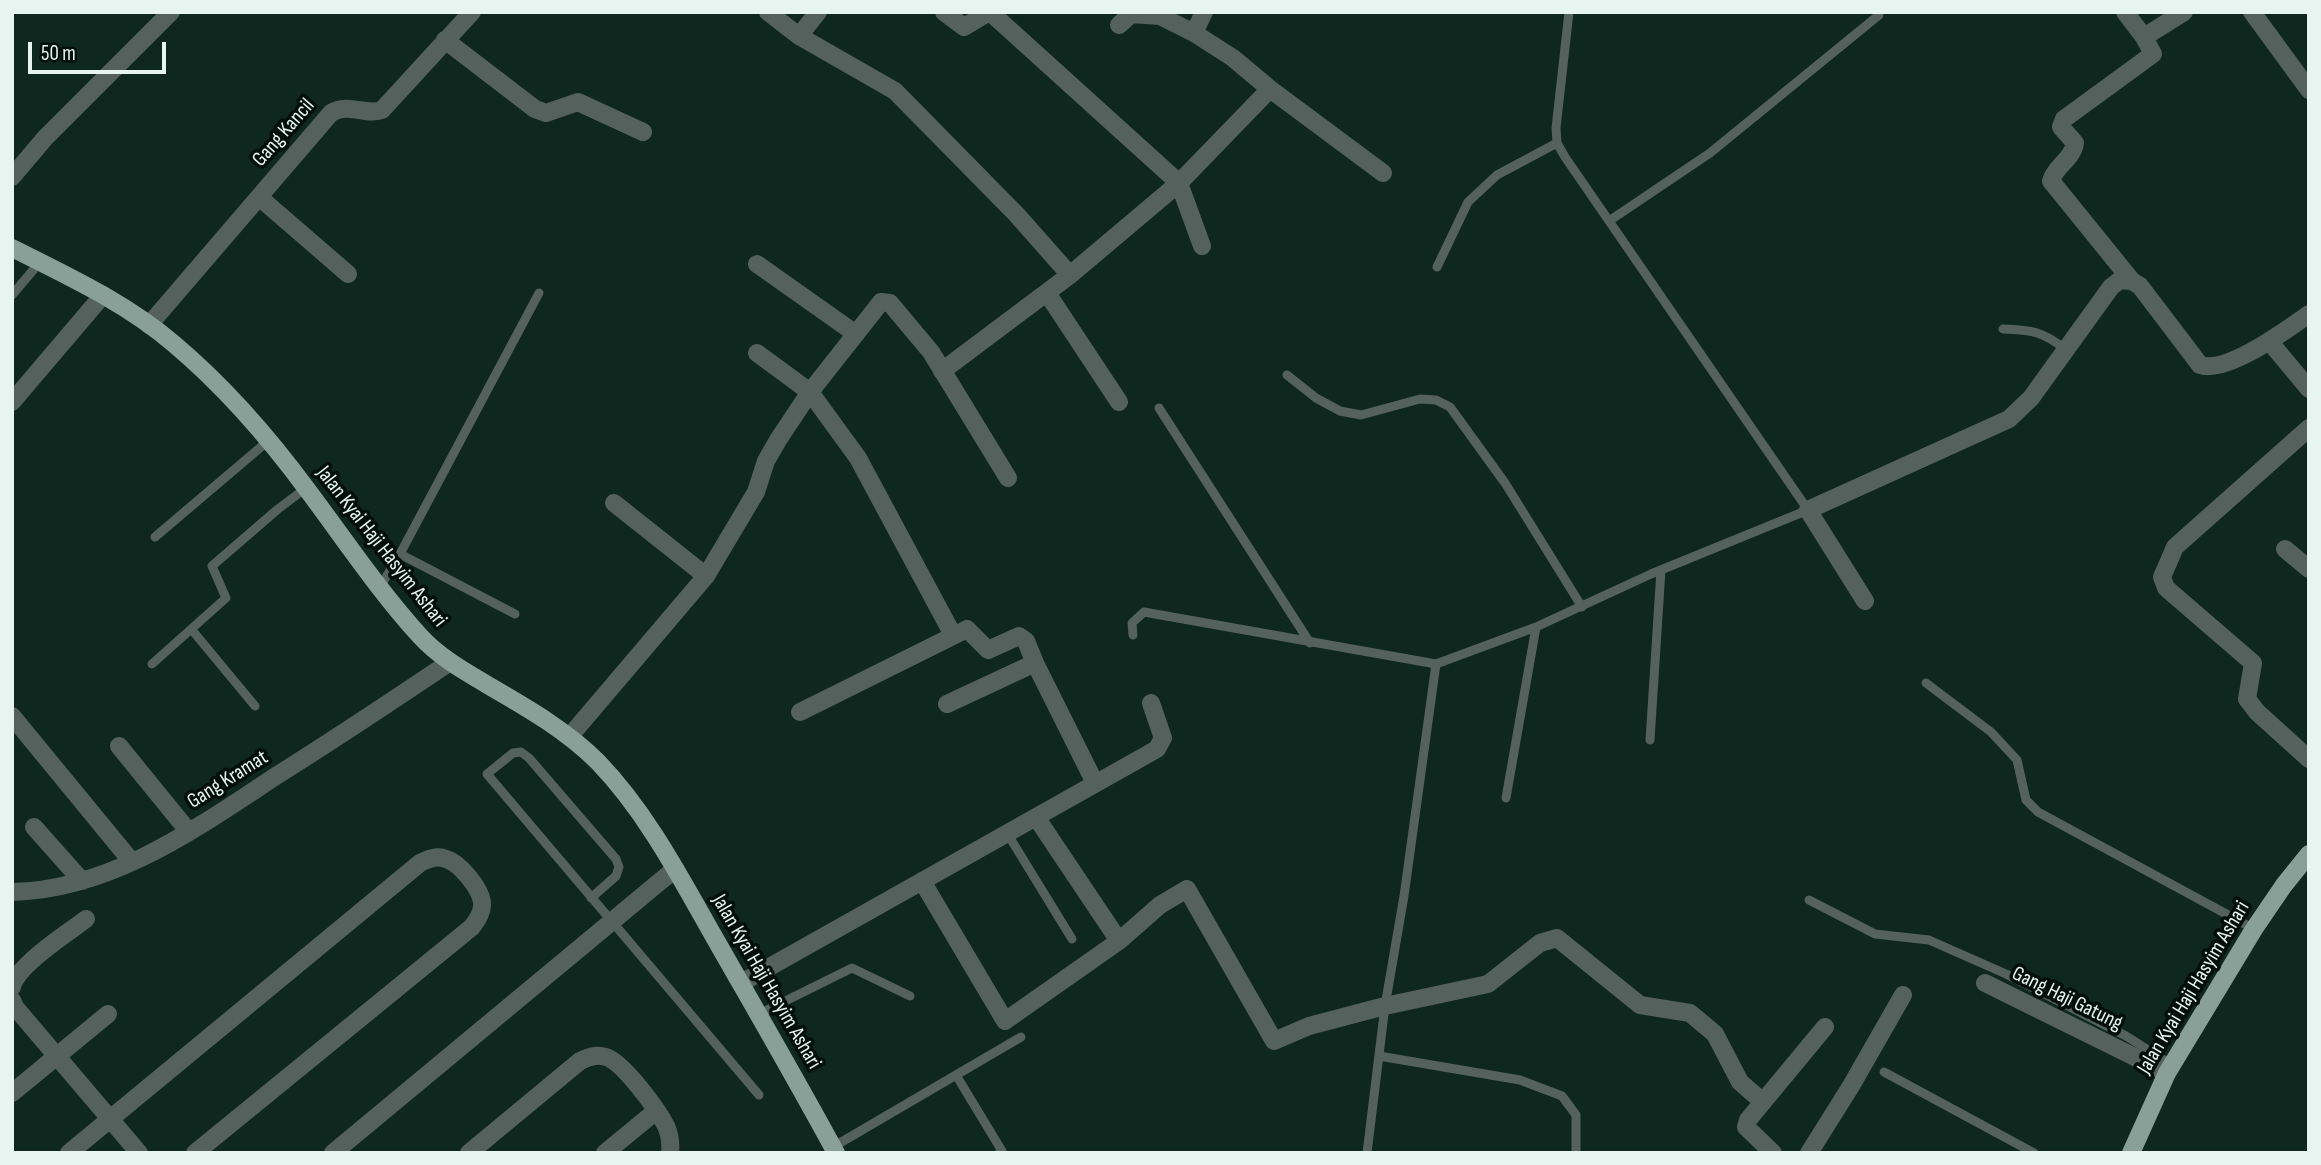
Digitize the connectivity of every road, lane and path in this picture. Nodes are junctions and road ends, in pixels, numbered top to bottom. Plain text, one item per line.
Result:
1 (171, 12) edge
2 (472, 12) edge
3 (768, 12) edge
4 (818, 12) edge
5 (944, 12) edge
6 (990, 12) edge
7 (1204, 12) edge
8 (1569, 12) edge
9 (2124, 12) edge
10 (2184, 12) edge
11 (2252, 12) edge
12 (1879, 15) dead end
13 (1119, 25) dead end
14 (1194, 33) junction
15 (799, 36) junction
16 (2144, 37) junction
17 (445, 40) junction
18 (1270, 89) junction
19 (2309, 90) edge
20 (643, 132) dead end
21 (1557, 143) junction
22 (1383, 173) dead end
23 (12, 177) edge
24 (1179, 183) junction
25 (259, 197) junction
26 (1609, 221) junction
27 (1202, 246) dead end
28 (12, 248) edge
29 (40, 262) junction
30 (757, 264) dead end
31 (1437, 267) dead end
32 (348, 274) dead end
33 (1070, 275) junction
34 (2132, 281) junction
35 (539, 293) dead end
36 (1047, 293) junction
37 (12, 295) edge
38 (103, 295) junction
39 (2309, 314) edge
40 (149, 325) junction
41 (2003, 329) dead end
42 (856, 334) junction
43 (2269, 341) junction
44 (2066, 350) junction
45 (757, 353) dead end
46 (942, 370) junction
47 (1287, 375) dead end
48 (2309, 389) edge
49 (810, 392) junction
50 (12, 402) edge
51 (1119, 402) dead end
52 (1159, 408) dead end
53 (2309, 428) edge
54 (268, 441) junction
55 (1008, 478) dead end
56 (306, 488) junction
57 (614, 503) dead end
58 (1808, 510) junction
59 (156, 537) dead end
60 (2285, 549) dead end
61 (400, 554) junction
62 (2309, 569) edge
63 (1661, 570) junction
64 (706, 576) junction
65 (379, 588) junction
66 (1865, 601) dead end
67 (1582, 607) junction
68 (515, 614) dead end
69 (1536, 627) junction
70 (192, 630) junction
71 (953, 635) junction
72 (1133, 635) dead end
73 (1310, 643) junction
74 (450, 662) junction
75 (1035, 663) junction
76 (152, 664) dead end
77 (1436, 664) junction
78 (1926, 683) dead end
79 (1151, 703) dead end
80 (947, 704) dead end
81 (255, 706) dead end
82 (800, 712) dead end
83 (12, 716) edge
84 (570, 736) junction
85 (1650, 740) dead end
86 (119, 746) dead end
87 (2309, 759) edge
88 (1095, 783) junction
89 (1506, 798) dead end
90 (1036, 817) junction
91 (34, 827) dead end
92 (189, 832) junction
93 (1007, 833) junction
94 (2309, 855) edge
95 (132, 862) junction
96 (675, 869) junction
97 (82, 881) junction
98 (922, 881) junction
99 (12, 892) edge
100 (592, 898) junction
101 (1809, 900) dead end
102 (86, 919) dead end
103 (612, 922) junction
104 (2254, 929) junction
105 (1072, 939) dead end
106 (1119, 941) junction
107 (1985, 983) dead end
108 (741, 984) junction
109 (12, 987) edge
110 (910, 996) dead end
111 (12, 1000) edge
112 (1900, 1001) dead end
113 (1385, 1006) junction
114 (108, 1014) dead end
115 (759, 1014) junction
116 (1825, 1027) dead end
117 (1021, 1037) dead end
118 (1379, 1056) junction
119 (56, 1057) junction
120 (2170, 1069) junction
121 (1884, 1072) dead end
122 (956, 1075) junction
123 (12, 1093) edge
124 (759, 1095) dead end
125 (1763, 1102) junction
126 (656, 1111) junction
127 (110, 1119) junction
128 (835, 1150) edge
129 (69, 1153) edge
130 (139, 1153) edge
131 (195, 1153) edge
132 (333, 1153) edge
133 (469, 1153) edge
134 (605, 1153) edge
135 (670, 1153) edge
136 (999, 1153) edge
137 (1367, 1153) edge
138 (1576, 1153) edge
139 (1773, 1153) edge
140 (1809, 1153) edge
141 (2034, 1153) edge
142 (2131, 1153) edge

1 - 23 street
2 - 17 street, Gang Kancil
3 - 15 street
4 - 15 street
5 - 6 street
6 - 24 street
7 - 14 street
8 - 21 lane
9 - 16 street
10 - 16 street
11 - 19 street
12 - 26 lane
13 - 14 street
14 - 18 street
15 - 33 street
16 - 34 street
17 - 20 street
17 - 25 street, Gang Kancil
18 - 22 street
18 - 24 street
21 - 26 lane
21 - 31 lane
24 - 27 street
24 - 33 street
25 - 32 street
25 - 40 street, Gang Kancil
26 - 58 lane
28 - 29 main road, Jalan Kyai Haji Hasyim Ashari
29 - 37 lane
29 - 38 main road, Jalan Kyai Haji Hasyim Ashari
30 - 42 street
33 - 36 street
34 - 43 street
34 - 44 street
35 - 61 lane
36 - 46 street
36 - 51 street
38 - 40 main road, Jalan Kyai Haji Hasyim Ashari
38 - 50 street
39 - 43 street
40 - 54 main road, Jalan Kyai Haji Hasyim Ashari
41 - 44 lane
42 - 46 street
42 - 49 street
43 - 48 street
44 - 58 street
45 - 49 street
46 - 55 street
47 - 67 lane
49 - 64 street
49 - 71 street
52 - 73 lane
53 - 87 street
54 - 56 main road, Jalan Kyai Haji Hasyim Ashari
54 - 59 lane
56 - 65 main road, Jalan Kyai Haji Hasyim Ashari
56 - 70 lane
57 - 64 street
58 - 63 lane
58 - 66 street
60 - 62 street
61 - 65 lane
61 - 68 lane
63 - 67 lane
63 - 85 lane
64 - 84 street
65 - 74 main road, Jalan Kyai Haji Hasyim Ashari
67 - 69 lane
69 - 77 lane
69 - 89 lane
70 - 76 lane
70 - 81 lane
71 - 75 street
71 - 82 street
72 - 73 lane
73 - 77 lane
74 - 84 main road, Jalan Kyai Haji Hasyim Ashari
74 - 92 street, Gang Kramat
75 - 80 street
75 - 88 street
77 - 113 lane
78 - 104 lane
79 - 88 street
83 - 95 street
84 - 96 main road, Jalan Kyai Haji Hasyim Ashari
86 - 92 street
88 - 90 street
90 - 93 street
90 - 106 street
91 - 97 street
92 - 95 street, Gang Kramat
93 - 98 street
93 - 105 lane
94 - 104 main road, Jalan Kyai Haji Hasyim Ashari
95 - 97 street, Gang Kramat
96 - 103 street
96 - 108 main road, Jalan Kyai Haji Hasyim Ashari
97 - 99 street, Gang Kramat
98 - 106 street
98 - 108 street
100 - 100 lane
100 - 103 lane
101 - 120 lane
102 - 109 street
103 - 124 lane
103 - 132 street
104 - 120 main road, Jalan Kyai Haji Hasyim Ashari
106 - 113 street
107 - 120 street, Gang Haji Gatung
108 - 115 main road, Jalan Kyai Haji Hasyim Ashari
110 - 115 lane
111 - 119 street
112 - 140 street
113 - 118 lane
113 - 125 street
114 - 119 street
115 - 128 main road, Jalan Kyai Haji Hasyim Ashari
116 - 125 street
117 - 122 lane
118 - 137 lane
118 - 138 lane
119 - 123 street
119 - 127 street
120 - 142 main road, Jalan Kyai Haji Hasyim Ashari
121 - 141 lane
122 - 128 lane
122 - 136 lane
125 - 139 street
126 - 133 street
126 - 134 street
126 - 135 street
127 - 129 street
127 - 130 street
127 - 131 street

